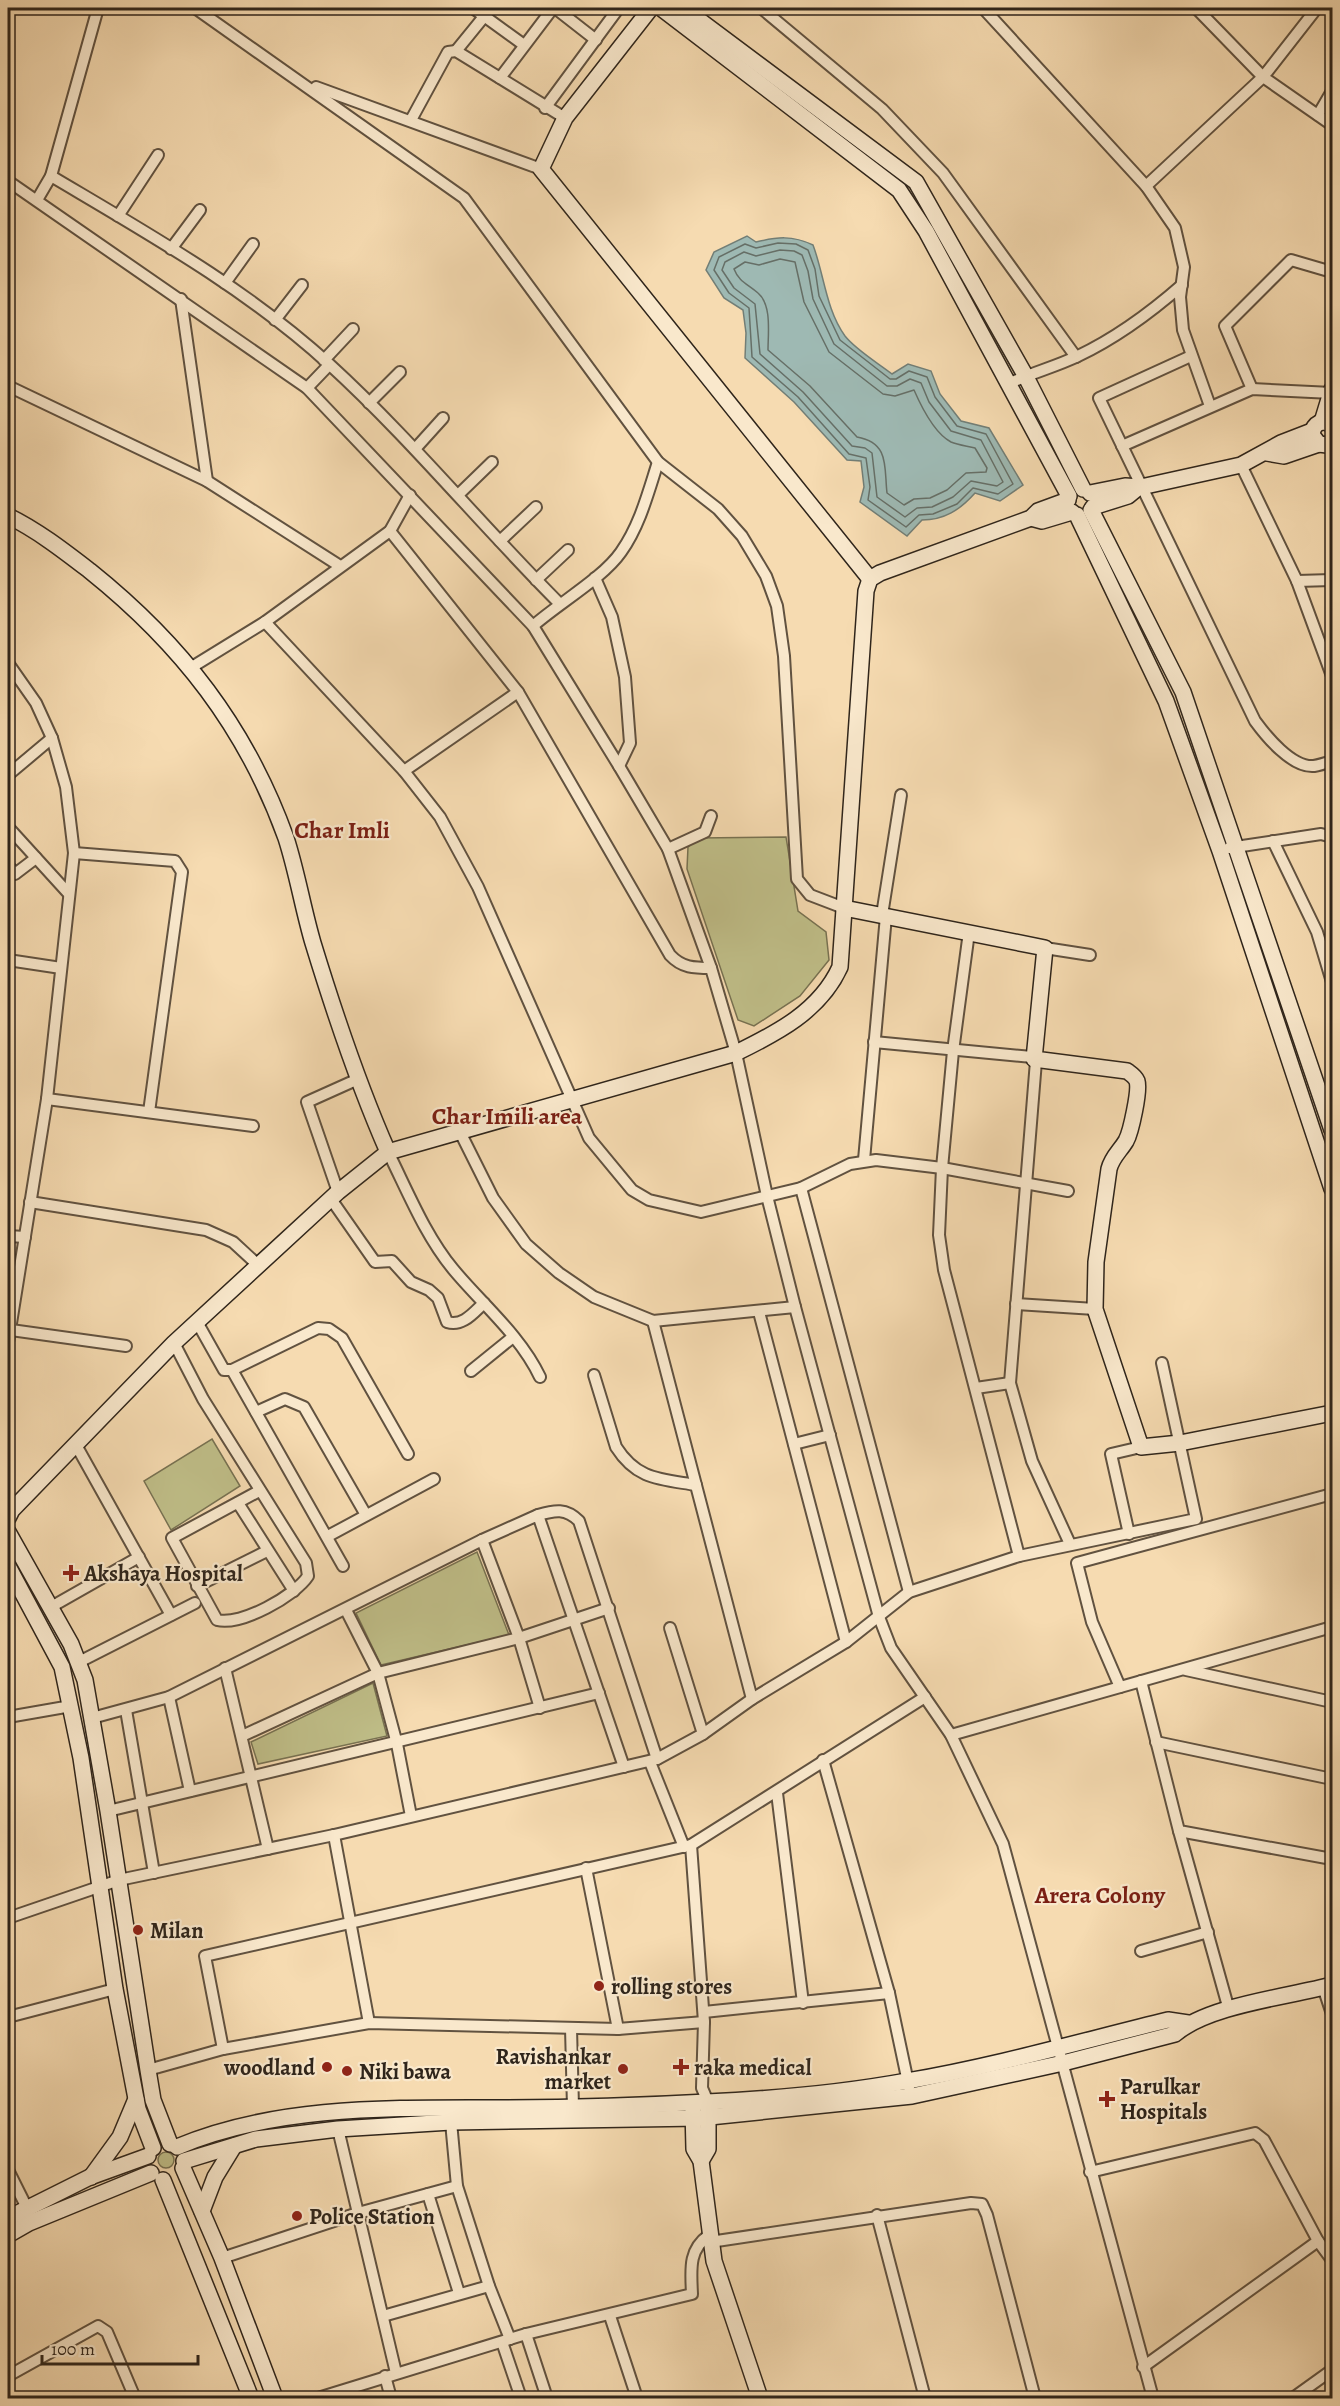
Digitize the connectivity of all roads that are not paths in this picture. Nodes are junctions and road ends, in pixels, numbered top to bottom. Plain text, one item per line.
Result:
1 (98, 8) edge
2 (195, 8) edge
3 (473, 8) edge
4 (554, 8) edge
5 (616, 8) edge
6 (651, 8) edge
7 (661, 8) edge
8 (683, 8) edge
9 (761, 8) edge
10 (983, 8) edge
11 (1196, 8) edge
12 (1317, 8) edge
13 (488, 12) edge
14 (596, 40) junction
15 (524, 45) junction
16 (456, 51) junction
17 (1263, 77) junction
18 (500, 78) junction
19 (302, 82) junction
20 (1332, 91) edge
21 (545, 108) junction
22 (1318, 115) junction
23 (566, 118) junction
24 (411, 120) junction
25 (1332, 125) edge
26 (158, 155) dead end
27 (541, 169) junction
28 (51, 176) junction
29 (8, 181) edge
30 (1146, 186) junction
31 (37, 200) junction
32 (200, 210) dead end
33 (117, 216) junction
34 (253, 244) dead end
35 (171, 249) junction
36 (1332, 272) edge
37 (225, 283) junction
38 (302, 285) dead end
39 (1182, 285) junction
40 (181, 299) junction
41 (275, 320) junction
42 (353, 329) dead end
43 (1191, 356) junction
44 (1076, 357) junction
45 (327, 362) junction
46 (400, 372) dead end
47 (1025, 375) junction
48 (1008, 384) junction
49 (8, 386) edge
50 (307, 388) junction
51 (1252, 389) junction
52 (1332, 392) edge
53 (369, 403) junction
54 (1210, 406) junction
55 (444, 418) dead end
56 (1327, 433) edge
57 (1122, 446) junction
58 (415, 449) junction
59 (492, 462) dead end
60 (658, 462) junction
61 (1241, 465) junction
62 (207, 481) junction
63 (1140, 487) junction
64 (410, 495) junction
65 (458, 495) junction
66 (1080, 503) junction
67 (536, 507) dead end
68 (8, 516) edge
69 (390, 531) junction
70 (500, 541) junction
71 (568, 550) dead end
72 (340, 566) junction
73 (1113, 571) junction
74 (595, 578) junction
75 (870, 579) junction
76 (536, 580) junction
77 (1332, 580) edge
78 (1297, 581) junction
79 (560, 603) junction
80 (265, 622) junction
81 (533, 626) junction
82 (8, 663) edge
83 (192, 667) junction
84 (1331, 671) edge
85 (518, 692) junction
86 (52, 738) junction
87 (1332, 761) edge
88 (619, 765) junction
89 (404, 771) junction
90 (8, 776) edge
91 (901, 795) dead end
92 (711, 816) dead end
93 (8, 827) edge
94 (1332, 837) edge
95 (1273, 841) junction
96 (1236, 847) junction
97 (668, 849) junction
98 (1220, 850) junction
99 (74, 853) junction
100 (36, 858) junction
101 (8, 865) edge
102 (69, 894) junction
103 (844, 909) junction
104 (884, 916) junction
105 (969, 932) junction
106 (1045, 948) junction
107 (1090, 956) dead end
108 (8, 960) edge
109 (61, 968) junction
110 (711, 968) junction
111 (1332, 982) edge
112 (874, 1042) junction
113 (952, 1051) junction
114 (736, 1053) junction
115 (1034, 1059) junction
116 (356, 1080) junction
117 (47, 1099) junction
118 (570, 1100) junction
119 (149, 1112) junction
120 (253, 1126) dead end
121 (1332, 1130) edge
122 (460, 1132) junction
123 (388, 1152) junction
124 (864, 1160) junction
125 (942, 1168) junction
126 (1027, 1184) junction
127 (801, 1188) junction
128 (1332, 1189) edge
129 (1068, 1191) dead end
130 (334, 1195) junction
131 (767, 1196) junction
132 (30, 1202) junction
133 (8, 1236) edge
134 (25, 1238) junction
135 (258, 1265) junction
136 (484, 1302) junction
137 (1016, 1304) junction
138 (795, 1307) junction
139 (1095, 1309) junction
140 (759, 1312) junction
141 (653, 1321) junction
142 (197, 1322) junction
143 (11, 1330) junction
144 (513, 1336) junction
145 (8, 1342) edge
146 (174, 1343) junction
147 (126, 1346) dead end
148 (1162, 1363) dead end
149 (232, 1370) junction
150 (471, 1371) dead end
151 (594, 1375) dead end
152 (540, 1377) dead end
153 (1010, 1383) junction
154 (975, 1388) junction
155 (256, 1412) junction
156 (1332, 1413) edge
157 (830, 1435) junction
158 (1180, 1443) junction
159 (794, 1444) junction
160 (76, 1445) junction
161 (1141, 1447) junction
162 (408, 1454) dead end
163 (435, 1479) dead end
164 (696, 1485) junction
165 (259, 1491) junction
166 (1332, 1494) edge
167 (238, 1503) junction
168 (9, 1513) edge
169 (366, 1515) junction
170 (538, 1515) junction
171 (8, 1532) edge
172 (1129, 1534) junction
173 (328, 1536) junction
174 (482, 1540) junction
175 (1070, 1544) junction
176 (267, 1551) junction
177 (1019, 1556) junction
178 (139, 1557) junction
179 (8, 1566) edge
180 (343, 1566) dead end
181 (197, 1586) junction
182 (294, 1591) junction
183 (909, 1592) junction
184 (195, 1603) dead end
185 (51, 1607) junction
186 (609, 1608) junction
187 (346, 1610) junction
188 (171, 1615) junction
189 (879, 1617) junction
190 (575, 1620) junction
191 (670, 1628) dead end
192 (1332, 1628) edge
193 (519, 1638) junction
194 (846, 1642) junction
195 (79, 1662) junction
196 (225, 1668) junction
197 (1183, 1669) junction
198 (378, 1673) junction
199 (1141, 1680) junction
200 (1120, 1687) junction
201 (599, 1694) junction
202 (169, 1697) junction
203 (925, 1697) junction
204 (752, 1699) junction
205 (1332, 1702) edge
206 (71, 1706) junction
207 (540, 1708) junction
208 (126, 1710) junction
209 (8, 1718) edge
210 (92, 1718) junction
211 (703, 1734) junction
212 (951, 1735) junction
213 (242, 1736) junction
214 (1156, 1743) junction
215 (397, 1744) junction
216 (823, 1760) junction
217 (653, 1761) junction
218 (624, 1767) junction
219 (250, 1777) junction
220 (1332, 1779) edge
221 (190, 1791) junction
222 (777, 1793) junction
223 (142, 1804) junction
224 (108, 1811) junction
225 (411, 1816) junction
226 (1179, 1831) junction
227 (334, 1835) junction
228 (687, 1846) junction
229 (268, 1850) junction
230 (1332, 1859) edge
231 (586, 1868) junction
232 (154, 1873) junction
233 (119, 1880) junction
234 (100, 1886) junction
235 (8, 1918) edge
236 (350, 1921) junction
237 (1208, 1932) junction
238 (1141, 1951) dead end
239 (1328, 1986) edge
240 (114, 1989) junction
241 (889, 1993) junction
242 (803, 2003) junction
243 (1229, 2010) junction
244 (1332, 2014) edge
245 (8, 2017) edge
246 (704, 2017) junction
247 (369, 2023) junction
248 (1188, 2023) junction
249 (571, 2028) junction
250 (618, 2029) junction
251 (1059, 2047) junction
252 (223, 2049) junction
253 (1063, 2062) junction
254 (148, 2070) junction
255 (910, 2089) junction
256 (136, 2099) junction
257 (701, 2106) junction
258 (573, 2108) junction
259 (451, 2122) junction
260 (338, 2129) junction
261 (234, 2146) junction
262 (151, 2152) junction
263 (178, 2155) junction
264 (8, 2170) edge
265 (1090, 2172) junction
266 (157, 2176) junction
267 (91, 2177) junction
268 (457, 2186) junction
269 (428, 2194) junction
270 (27, 2208) junction
271 (202, 2211) junction
272 (358, 2213) junction
273 (877, 2215) junction
274 (8, 2218) edge
275 (8, 2235) edge
276 (709, 2238) junction
277 (1318, 2241) junction
278 (222, 2258) junction
279 (1332, 2260) edge
280 (489, 2286) junction
281 (459, 2294) junction
282 (383, 2316) junction
283 (610, 2316) junction
284 (526, 2334) junction
285 (506, 2340) junction
286 (1143, 2367) junction
287 (1332, 2370) edge
288 (396, 2373) junction
289 (8, 2376) edge
290 (385, 2376) junction
291 (134, 2398) edge
292 (251, 2398) edge
293 (275, 2398) edge
294 (318, 2398) edge
295 (392, 2398) edge
296 (521, 2398) edge
297 (547, 2398) edge
298 (638, 2398) edge
299 (760, 2398) edge
300 (926, 2398) edge
301 (1035, 2398) edge
302 (1153, 2398) edge
303 (1293, 2398) edge

1 - 28 street
2 - 19 street
3 - 13 street
4 - 14 street
4 - 15 street
5 - 14 street
6 - 23 main road
7 - 48 main road
8 - 47 main road
9 - 44 street
10 - 30 street
11 - 17 street
12 - 17 street
13 - 15 street
13 - 16 street
14 - 21 street
15 - 18 street
16 - 18 street
16 - 24 street
17 - 22 street
17 - 30 street
18 - 21 street
19 - 24 street
19 - 60 street
20 - 22 street
21 - 23 street
22 - 25 street
23 - 27 main road
24 - 27 street
26 - 33 street
27 - 75 main road
28 - 31 street
28 - 33 street
29 - 31 street
30 - 39 street
31 - 40 street
32 - 35 street
33 - 35 street
34 - 37 street
35 - 37 street
36 - 51 street
37 - 41 street
38 - 41 street
39 - 43 street
39 - 44 street
40 - 50 street
40 - 62 street
41 - 45 street
42 - 45 street
43 - 54 street
43 - 57 street
44 - 47 street
45 - 50 street
45 - 53 street
46 - 53 street
47 - 48 street
47 - 66 main road
48 - 66 main road
49 - 62 street
50 - 64 street
51 - 52 street
51 - 54 street
52 - 56 main road
53 - 58 street
54 - 57 street
55 - 58 street
56 - 61 main road
57 - 63 street
58 - 65 street
59 - 65 street
60 - 74 street
60 - 103 street
61 - 63 main road
61 - 78 street
62 - 72 street
63 - 66 main road
63 - 87 street
64 - 69 street
64 - 81 street
65 - 70 street
66 - 73 main road
66 - 75 main road
67 - 70 street
68 - 83 main road
69 - 72 street
69 - 85 street
70 - 76 street
71 - 76 street
72 - 80 street
73 - 96 main road
73 - 98 main road
74 - 79 street
74 - 88 street
75 - 103 main road
76 - 79 street
77 - 78 street
78 - 84 street
79 - 81 street
80 - 83 street
80 - 89 street
81 - 88 street
82 - 86 street
83 - 116 main road
85 - 89 street
85 - 110 street
86 - 90 street
86 - 99 street
88 - 97 street
89 - 118 street
91 - 104 street
92 - 97 street
93 - 100 street
94 - 95 street
95 - 96 street
95 - 111 street
96 - 98 street
96 - 121 main road
97 - 110 street
98 - 128 main road
99 - 102 street
99 - 119 street
100 - 101 street
100 - 102 street
102 - 109 street
103 - 104 main road
103 - 114 main road
104 - 105 main road
104 - 112 street
105 - 106 main road
105 - 113 street
106 - 107 street
106 - 115 main road
108 - 109 street
109 - 117 street
110 - 114 street
112 - 113 street
112 - 124 street
113 - 115 street
113 - 125 street
114 - 118 main road
114 - 131 street
115 - 126 street
115 - 139 main road
116 - 123 main road
116 - 130 street
117 - 119 street
117 - 132 street
118 - 122 main road
118 - 131 street
119 - 120 street
122 - 123 main road
122 - 141 street
123 - 130 main road
123 - 136 street
124 - 125 street
124 - 127 street
125 - 126 street
125 - 154 street
126 - 129 street
126 - 137 street
127 - 131 street
127 - 183 street
130 - 135 main road
130 - 136 street
131 - 138 street
132 - 134 street
132 - 135 street
133 - 134 street
134 - 143 street
135 - 142 main road
136 - 144 street
137 - 139 street
137 - 153 street
138 - 140 street
138 - 157 street
139 - 161 main road
140 - 141 street
140 - 159 street
141 - 164 street
142 - 146 main road
142 - 149 street
143 - 145 street
143 - 147 street
144 - 150 street
144 - 152 street
146 - 160 main road
146 - 165 street
148 - 158 street
149 - 155 street
149 - 162 street
151 - 164 street
153 - 154 street
153 - 175 street
154 - 177 street
155 - 169 street
155 - 173 street
156 - 158 main road
157 - 159 street
157 - 189 street
158 - 161 main road
158 - 172 street
159 - 194 street
160 - 168 main road
160 - 178 street
161 - 172 street
163 - 169 street
164 - 204 street
165 - 167 street
165 - 182 street
166 - 200 street
167 - 176 street
167 - 181 street
169 - 173 street
170 - 174 street
170 - 186 street
170 - 190 street
171 - 185 main road
172 - 175 street
173 - 180 street
174 - 187 street
174 - 193 street
175 - 177 street
176 - 181 street
176 - 182 street
177 - 183 street
178 - 185 street
178 - 188 street
179 - 206 main road
181 - 182 street
183 - 189 street
184 - 188 street
185 - 195 main road
186 - 190 street
186 - 217 street
187 - 196 street
187 - 198 street
188 - 195 street
189 - 194 street
189 - 203 street
190 - 193 street
190 - 201 street
191 - 211 street
192 - 197 street
193 - 198 street
193 - 207 street
194 - 204 street
195 - 210 main road
196 - 202 street
196 - 213 street
197 - 199 street
197 - 205 street
198 - 213 street
198 - 215 street
199 - 200 street
199 - 214 street
200 - 212 street
201 - 207 street
201 - 218 street
202 - 208 street
202 - 221 street
203 - 212 street
203 - 216 street
204 - 211 street
206 - 209 street
206 - 234 main road
207 - 215 street
208 - 210 street
208 - 223 street
210 - 224 main road
211 - 217 street
212 - 251 street
213 - 219 street
214 - 220 street
214 - 226 street
215 - 219 street
215 - 225 street
216 - 222 street
216 - 241 street
217 - 218 street
217 - 228 street
218 - 225 street
219 - 221 street
219 - 229 street
221 - 223 street
222 - 228 street
222 - 242 street
223 - 224 street
223 - 232 street
224 - 233 main road
225 - 227 street
226 - 230 street
226 - 237 street
227 - 229 street
227 - 236 street
228 - 231 street
228 - 246 street
229 - 232 street
231 - 236 street
231 - 250 street
232 - 233 street
233 - 234 street
233 - 254 main road
234 - 235 street
234 - 240 main road
236 - 247 street
236 - 252 street
237 - 238 street
237 - 243 street
239 - 243 main road
239 - 244 street
240 - 245 street
240 - 256 main road
241 - 242 street
241 - 255 street
242 - 246 street
243 - 248 main road
246 - 250 street
246 - 257 street
247 - 249 street
247 - 252 street
248 - 251 main road
248 - 253 main road
249 - 250 street
249 - 258 street
251 - 253 street
251 - 255 main road
252 - 254 street
253 - 255 main road
253 - 265 street
254 - 263 main road
255 - 257 main road
256 - 262 main road
256 - 267 main road
257 - 258 main road
257 - 259 main road
257 - 276 main road
258 - 263 main road
259 - 260 main road
259 - 268 street
260 - 261 main road
260 - 272 street
261 - 263 main road
261 - 271 main road
262 - 263 main road
262 - 266 main road
262 - 267 main road
263 - 266 main road
263 - 271 main road
264 - 270 street
265 - 277 street
265 - 286 street
266 - 275 main road
266 - 292 main road
267 - 270 main road
268 - 269 street
268 - 280 street
269 - 272 street
269 - 281 street
270 - 274 main road
271 - 278 main road
272 - 278 street
272 - 282 street
273 - 276 street
273 - 300 street
273 - 301 street
276 - 283 street
276 - 299 main road
277 - 279 street
277 - 286 street
278 - 293 main road
280 - 281 street
280 - 285 street
281 - 282 street
282 - 288 street
283 - 284 street
283 - 298 street
284 - 285 street
284 - 297 street
285 - 288 street
285 - 296 street
286 - 302 street
287 - 303 street
288 - 290 street
289 - 291 street
290 - 294 street
290 - 295 street

